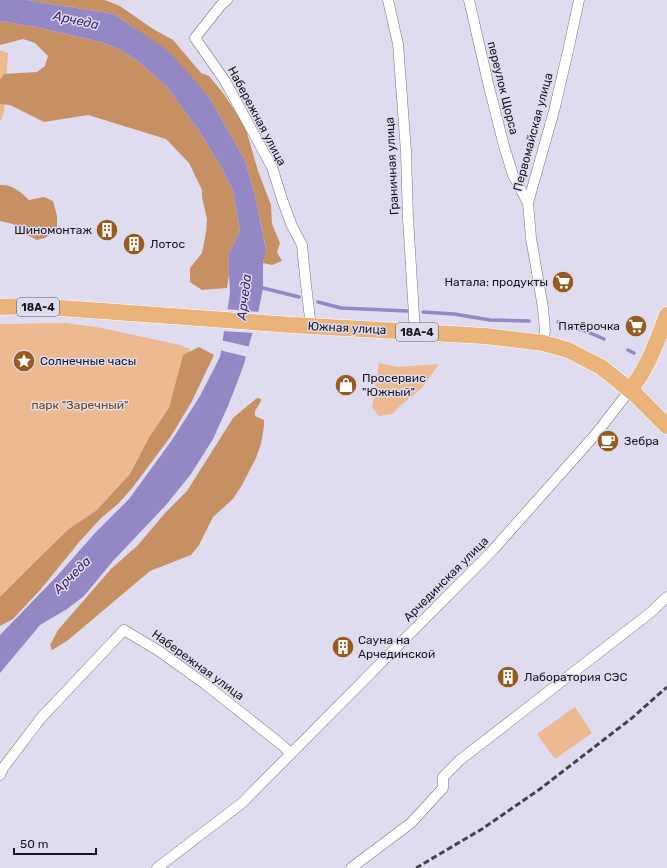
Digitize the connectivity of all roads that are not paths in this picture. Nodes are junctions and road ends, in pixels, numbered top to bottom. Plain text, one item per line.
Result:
1 (388, 0) edge
2 (469, 0) edge
3 (579, 0) edge
4 (222, 2) edge
5 (528, 203) junction
6 (0, 307) edge
7 (667, 316) edge
8 (311, 326) junction
9 (415, 332) junction
10 (543, 343) junction
11 (630, 390) junction
12 (667, 426) edge
13 (667, 597) edge
14 (290, 753) junction
15 (0, 775) edge
16 (157, 868) edge
17 (351, 868) edge

1 - 9 street, Граничная улица
2 - 5 street, переулок Щорса
3 - 5 street, Первомайская улица
4 - 8 street, Набережная улица
5 - 10 street, Первомайская улица
6 - 8 main road, Южная улица / 18А-4
7 - 11 main road
8 - 9 main road, Южная улица / 18А-4
9 - 10 main road, Южная улица / 18А-4
10 - 11 main road, Южная улица / 18А-4
11 - 12 main road, Южная улица / 18А-4
11 - 14 street, Арчединская улица
13 - 17 street
14 - 15 street, Набережная улица
14 - 16 street, Арчединская улица

